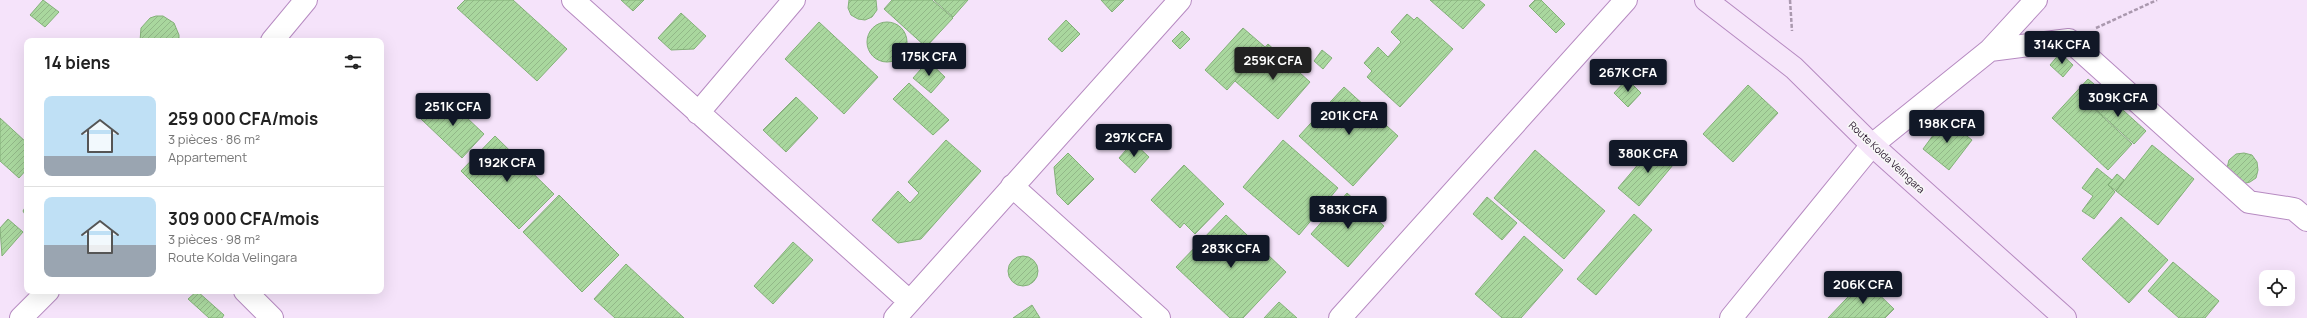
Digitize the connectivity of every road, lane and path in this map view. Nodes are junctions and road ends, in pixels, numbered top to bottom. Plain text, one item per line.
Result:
1 (306, 0) edge
2 (573, 0) edge
3 (794, 0) edge
4 (1180, 0) edge
5 (1626, 0) edge
6 (1706, 0) edge
7 (2036, 0) edge
8 (2157, 0) edge
9 (274, 38) edge
10 (2069, 40) junction
11 (1990, 50) junction
12 (698, 113) junction
13 (1872, 145) junction
14 (1012, 186) junction
15 (2307, 220) edge
16 (45, 294) edge
17 (247, 294) edge
18 (909, 301) junction
19 (21, 318) edge
20 (272, 318) edge
21 (895, 318) edge
22 (1159, 318) edge
23 (1340, 318) edge
24 (1731, 318) edge
25 (2066, 318) edge

1 - 9 street
2 - 12 street
3 - 12 street
4 - 14 street
5 - 23 street
6 - 13 main road, Route Kolda Velingara
7 - 11 street
8 - 10 path
10 - 11 street
10 - 15 street
11 - 13 street
12 - 18 street
13 - 24 street
13 - 25 main road, Route Kolda Velingara
14 - 18 street
14 - 22 street
16 - 19 street
17 - 20 street
18 - 21 street

